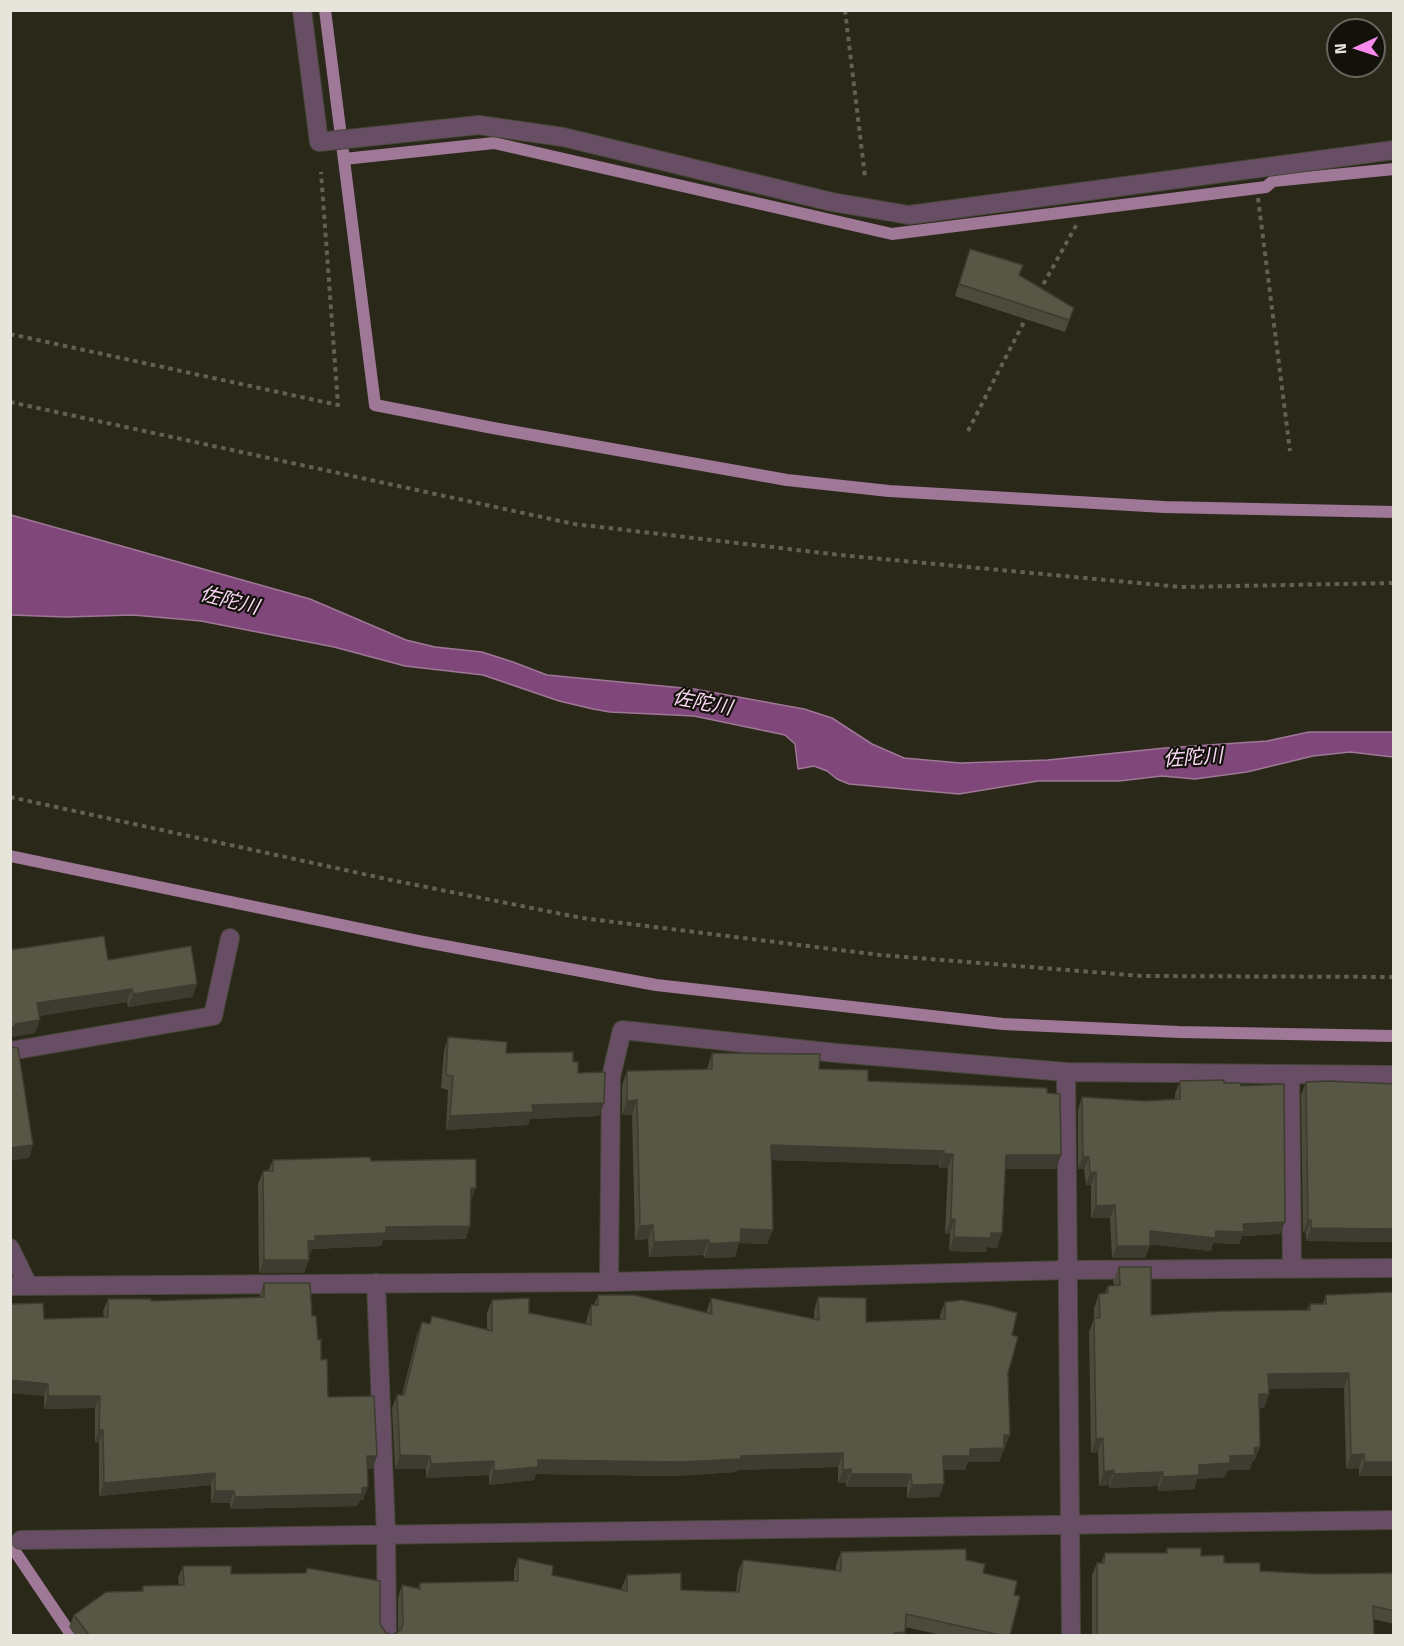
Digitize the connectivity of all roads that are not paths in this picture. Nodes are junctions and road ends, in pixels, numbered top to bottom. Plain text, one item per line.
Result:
1 (302, 10) edge
2 (1394, 150) edge
3 (230, 938) dead end
4 (10, 1052) edge
5 (1066, 1072) junction
6 (1290, 1074) junction
7 (1394, 1075) edge
8 (10, 1248) edge
9 (1394, 1268) edge
10 (1292, 1269) junction
11 (1067, 1270) junction
12 (609, 1282) junction
13 (376, 1283) junction
14 (19, 1285) edge
15 (1394, 1520) edge
16 (1070, 1525) junction
17 (386, 1534) junction
18 (21, 1540) dead end
19 (387, 1635) edge
20 (1071, 1635) edge

1 - 2 street
3 - 4 street
5 - 6 street
5 - 11 street
5 - 12 street
6 - 7 street
6 - 10 street
8 - 14 street
9 - 10 street
10 - 11 street
11 - 12 street
11 - 16 street
12 - 13 street
13 - 14 street
13 - 17 street
15 - 16 street
16 - 17 street
16 - 20 street
17 - 18 street
17 - 19 street

